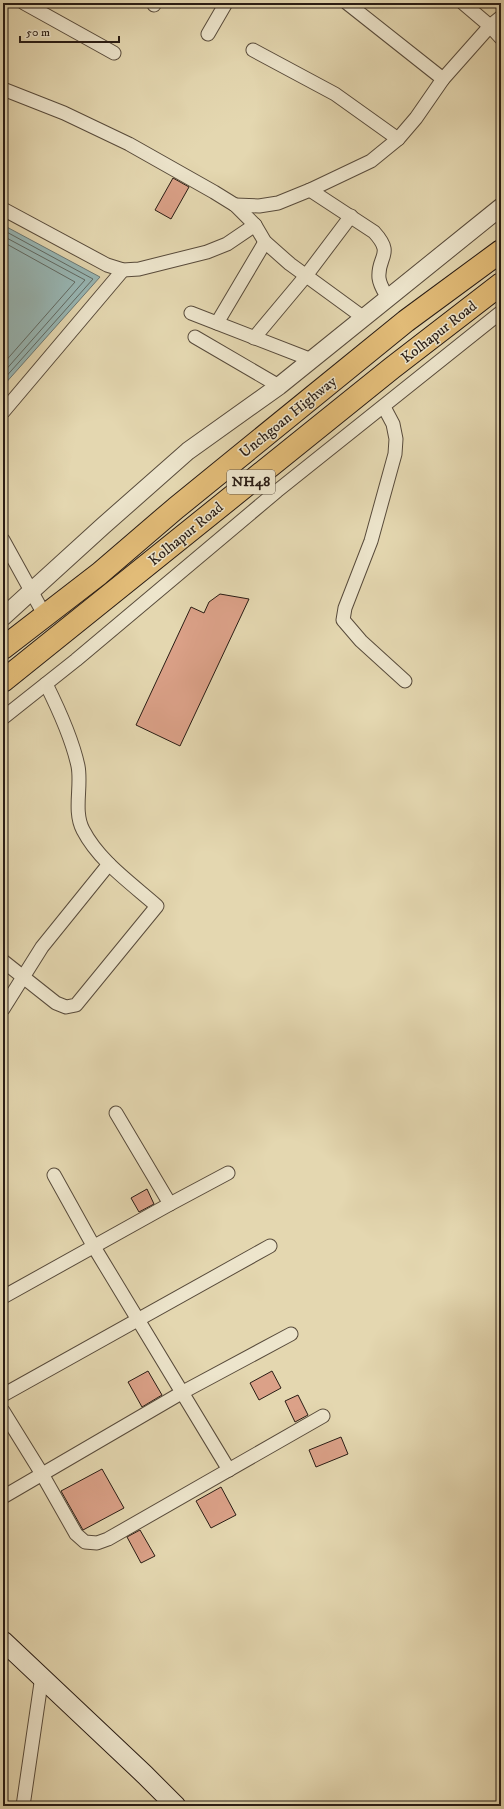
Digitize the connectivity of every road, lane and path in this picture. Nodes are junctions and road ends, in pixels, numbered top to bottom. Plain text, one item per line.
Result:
1 (24, 3) edge
2 (226, 3) edge
3 (347, 3) edge
4 (463, 3) edge
5 (501, 18) edge
6 (490, 26) junction
7 (208, 34) dead end
8 (501, 38) edge
9 (253, 50) dead end
10 (114, 53) dead end
11 (443, 79) junction
12 (3, 89) edge
13 (398, 139) junction
14 (310, 190) junction
15 (235, 206) junction
16 (501, 207) edge
17 (3, 209) edge
18 (351, 216) junction
19 (255, 225) junction
20 (265, 242) junction
21 (501, 251) edge
22 (123, 270) junction
23 (305, 277) junction
24 (501, 284) edge
25 (388, 298) junction
26 (501, 312) edge
27 (191, 313) dead end
28 (364, 318) junction
29 (217, 323) junction
30 (195, 337) dead end
31 (254, 338) junction
32 (312, 360) junction
33 (278, 386) junction
34 (384, 407) junction
35 (3, 412) edge
36 (3, 540) edge
37 (31, 592) junction
38 (45, 616) junction
39 (3, 617) edge
40 (3, 648) edge
41 (3, 681) edge
42 (405, 681) dead end
43 (46, 684) junction
44 (3, 718) edge
45 (109, 864) junction
46 (3, 961) edge
47 (22, 977) junction
48 (3, 1009) edge
49 (116, 1113) dead end
50 (228, 1174) dead end
51 (54, 1175) dead end
52 (170, 1204) junction
53 (270, 1246) dead end
54 (94, 1247) junction
55 (3, 1297) edge
56 (137, 1319) junction
57 (291, 1334) dead end
58 (183, 1392) junction
59 (3, 1395) edge
60 (3, 1411) edge
61 (323, 1416) dead end
62 (228, 1470) junction
63 (42, 1474) junction
64 (3, 1497) edge
65 (3, 1641) edge
66 (42, 1676) junction
67 (23, 1806) edge
68 (176, 1806) edge

1 - 10 street
2 - 7 street
3 - 11 street
4 - 6 street
5 - 6 street
6 - 8 street
6 - 11 street
9 - 13 street
11 - 13 street
12 - 15 street
13 - 14 street
14 - 15 street
14 - 18 street
15 - 19 street
16 - 25 street
17 - 22 street
18 - 23 street
18 - 25 street
19 - 20 street
19 - 22 street
20 - 23 street
20 - 29 street
21 - 38 highway, Unchgoan Highway / NH48
22 - 35 street
23 - 28 street
23 - 31 street
24 - 41 highway, Kolhapur Road / NH48
25 - 28 street
26 - 34 street
27 - 29 street
28 - 32 street
29 - 31 street
30 - 33 street
31 - 32 street
32 - 33 street
33 - 37 street
34 - 42 street
34 - 43 street
36 - 37 street
37 - 38 street
37 - 39 street
38 - 40 highway, Unchgoan Highway / NH48
43 - 44 street
43 - 45 street
45 - 47 street
45 - 47 street
46 - 47 street
47 - 48 street
49 - 52 street
50 - 52 street
51 - 54 street
52 - 54 street
53 - 56 street
54 - 55 street
54 - 56 street
56 - 58 street
56 - 59 street
57 - 58 street
58 - 62 street
58 - 63 street
60 - 63 street
61 - 62 street
62 - 63 street
63 - 64 street
65 - 66 main road
66 - 67 street
66 - 68 main road

